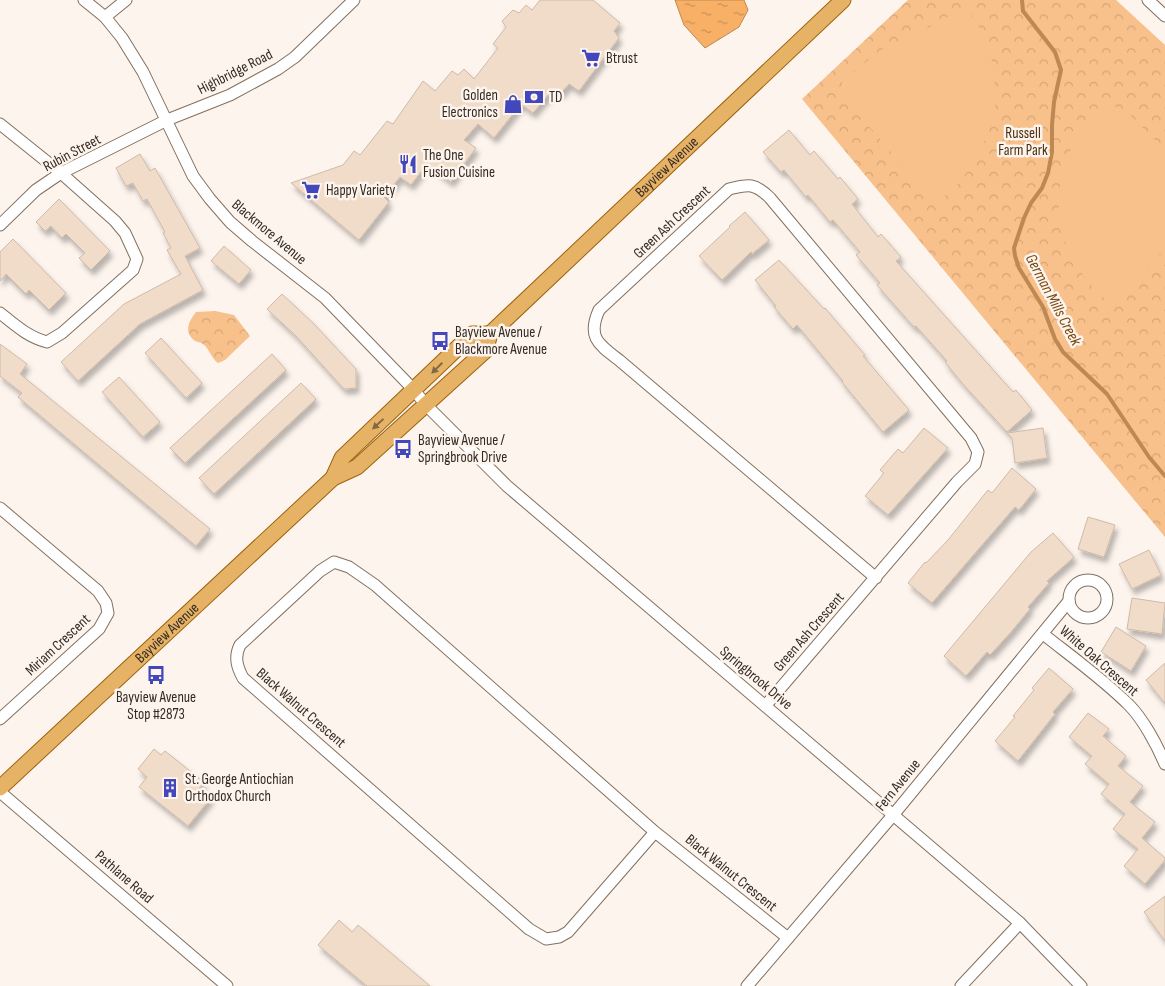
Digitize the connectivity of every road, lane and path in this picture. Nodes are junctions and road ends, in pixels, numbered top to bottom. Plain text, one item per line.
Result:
1 (84, 0) edge
2 (126, 0) edge
3 (354, 0) edge
4 (843, 0) edge
5 (1152, 1) edge
6 (1165, 16) edge
7 (105, 17) junction
8 (167, 120) junction
9 (0, 124) edge
10 (61, 173) junction
11 (0, 225) edge
12 (0, 313) edge
13 (490, 334) junction
14 (414, 390) junction
15 (426, 405) junction
16 (333, 478) junction
17 (0, 508) edge
18 (876, 578) junction
19 (1069, 601) dead end
20 (1043, 634) junction
21 (766, 705) junction
22 (0, 719) edge
23 (1165, 764) edge
24 (0, 790) edge
25 (894, 814) junction
26 (655, 832) junction
27 (1020, 923) junction
28 (788, 938) junction
29 (227, 986) edge
30 (747, 986) edge
31 (961, 986) edge
32 (1081, 986) edge

1 - 7 street, Blackmore Avenue
2 - 7 street
3 - 8 street, Highbridge Road
4 - 13 main road, Bayview Avenue
5 - 6 street
7 - 8 street, Blackmore Avenue
8 - 10 street, Rubin Street
8 - 14 street, Blackmore Avenue
9 - 10 street
10 - 11 street, Rubin Street
10 - 12 street
13 -> 14 main road, Bayview Avenue
13 - 15 main road, Bayview Avenue
14 - 15 street, Springbrook Drive
14 -> 16 main road, Bayview Avenue
15 - 16 main road, Bayview Avenue
15 - 21 street, Springbrook Drive
16 - 24 main road, Bayview Avenue
17 - 22 street, Miriam Crescent
18 - 18 street, Green Ash Crescent
18 - 21 street, Green Ash Crescent
19 - 20 street, Fern Avenue
20 - 23 street, White Oak Crescent
20 - 25 street, Fern Avenue
21 - 25 street, Springbrook Drive
24 - 29 street, Pathlane Road
25 - 27 street, Springbrook Drive
25 - 28 street, Fern Avenue
26 - 26 street, Black Walnut Crescent
26 - 28 street, Black Walnut Crescent
27 - 31 street
27 - 32 street, Springbrook Drive
28 - 30 street, Fern Avenue

